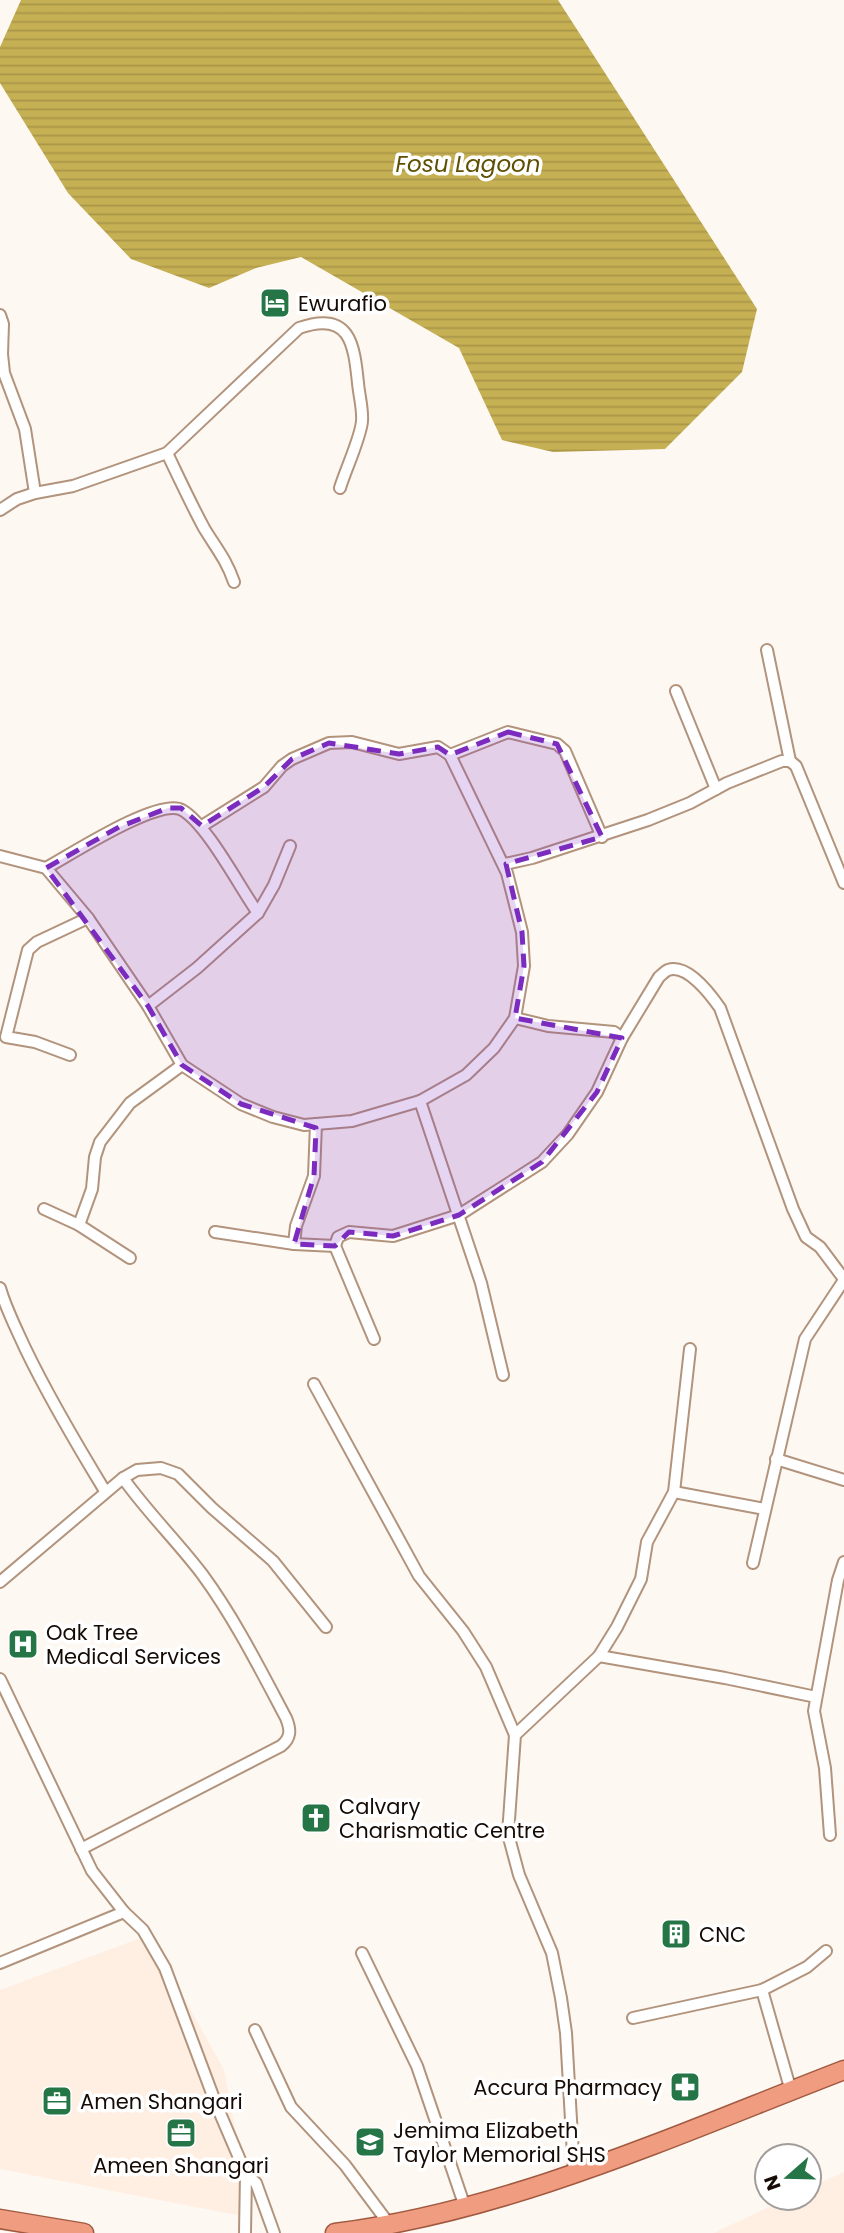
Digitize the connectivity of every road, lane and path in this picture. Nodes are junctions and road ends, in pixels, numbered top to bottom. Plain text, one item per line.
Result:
1 (0, 315) edge
2 (167, 453) junction
3 (340, 488) dead end
4 (35, 493) junction
5 (0, 510) edge
6 (234, 582) dead end
7 (767, 650) dead end
8 (676, 691) dead end
9 (450, 755) junction
10 (790, 761) junction
11 (716, 789) junction
12 (202, 826) junction
13 (602, 837) junction
14 (290, 846) dead end
15 (0, 856) edge
16 (505, 864) junction
17 (47, 868) junction
18 (844, 883) edge
19 (258, 914) junction
20 (88, 918) junction
21 (149, 1006) junction
22 (515, 1018) junction
23 (3, 1036) edge
24 (622, 1038) junction
25 (70, 1055) dead end
26 (182, 1065) junction
27 (420, 1101) junction
28 (316, 1124) junction
29 (44, 1209) dead end
30 (459, 1215) junction
31 (79, 1225) junction
32 (215, 1232) dead end
33 (294, 1244) junction
34 (335, 1246) junction
35 (130, 1258) dead end
36 (844, 1279) edge
37 (0, 1287) edge
38 (374, 1339) dead end
39 (690, 1349) dead end
40 (503, 1376) dead end
41 (314, 1384) dead end
42 (776, 1459) junction
43 (123, 1478) junction
44 (844, 1480) edge
45 (105, 1492) junction
46 (674, 1492) junction
47 (765, 1509) junction
48 (844, 1562) edge
49 (753, 1563) dead end
50 (841, 1580) edge
51 (0, 1582) edge
52 (326, 1627) dead end
53 (599, 1656) junction
54 (0, 1679) edge
55 (816, 1697) junction
56 (515, 1735) junction
57 (830, 1835) dead end
58 (81, 1849) junction
59 (124, 1912) junction
60 (826, 1951) dead end
61 (362, 1953) dead end
62 (0, 1963) edge
63 (762, 1990) junction
64 (633, 2018) dead end
65 (255, 2030) dead end
66 (844, 2070) edge
67 (791, 2091) junction
68 (574, 2172) junction
69 (246, 2174) junction
70 (465, 2207) junction
71 (442, 2212) junction
72 (0, 2219) edge
73 (398, 2227) edge
74 (84, 2233) edge
75 (245, 2233) edge
76 (274, 2233) edge
77 (335, 2233) edge
78 (424, 2233) edge

1 - 4 street
2 - 3 street
2 - 4 street
2 - 6 street
4 - 5 street
7 - 10 street
8 - 11 street
9 - 12 street
9 - 13 street
9 - 16 street
10 - 11 street
10 - 18 street
11 - 13 street
12 - 17 street
12 - 19 street
13 - 16 street
14 - 19 street
15 - 17 street
16 - 22 street
17 - 20 street
19 - 21 street
20 - 21 street
20 - 23 street
21 - 26 street
22 - 24 street
22 - 27 street
23 - 25 street
24 - 30 street
24 - 36 street
26 - 28 street
26 - 31 street
27 - 28 street
27 - 30 street
28 - 33 street
29 - 31 street
30 - 34 street
30 - 40 street
31 - 35 street
32 - 33 street
33 - 34 street
34 - 38 street
36 - 42 street
37 - 45 street
39 - 46 street
41 - 56 street
42 - 44 street
42 - 47 street
43 - 45 street
43 - 52 street
43 - 58 street
45 - 51 street
46 - 47 street
46 - 53 street
47 - 49 street
48 - 50 street
50 - 55 street
53 - 55 street
53 - 56 street
54 - 58 street
55 - 57 street
56 - 68 street
58 - 59 street
59 - 62 street
59 - 69 street
60 - 63 street
61 - 70 street
63 - 64 street
63 - 67 street
65 - 73 street
66 - 67 highway
67 - 68 highway
68 - 70 highway
69 - 75 street
69 - 76 street
70 - 71 highway
71 - 73 highway
71 - 78 highway
72 - 74 highway
73 - 77 highway

